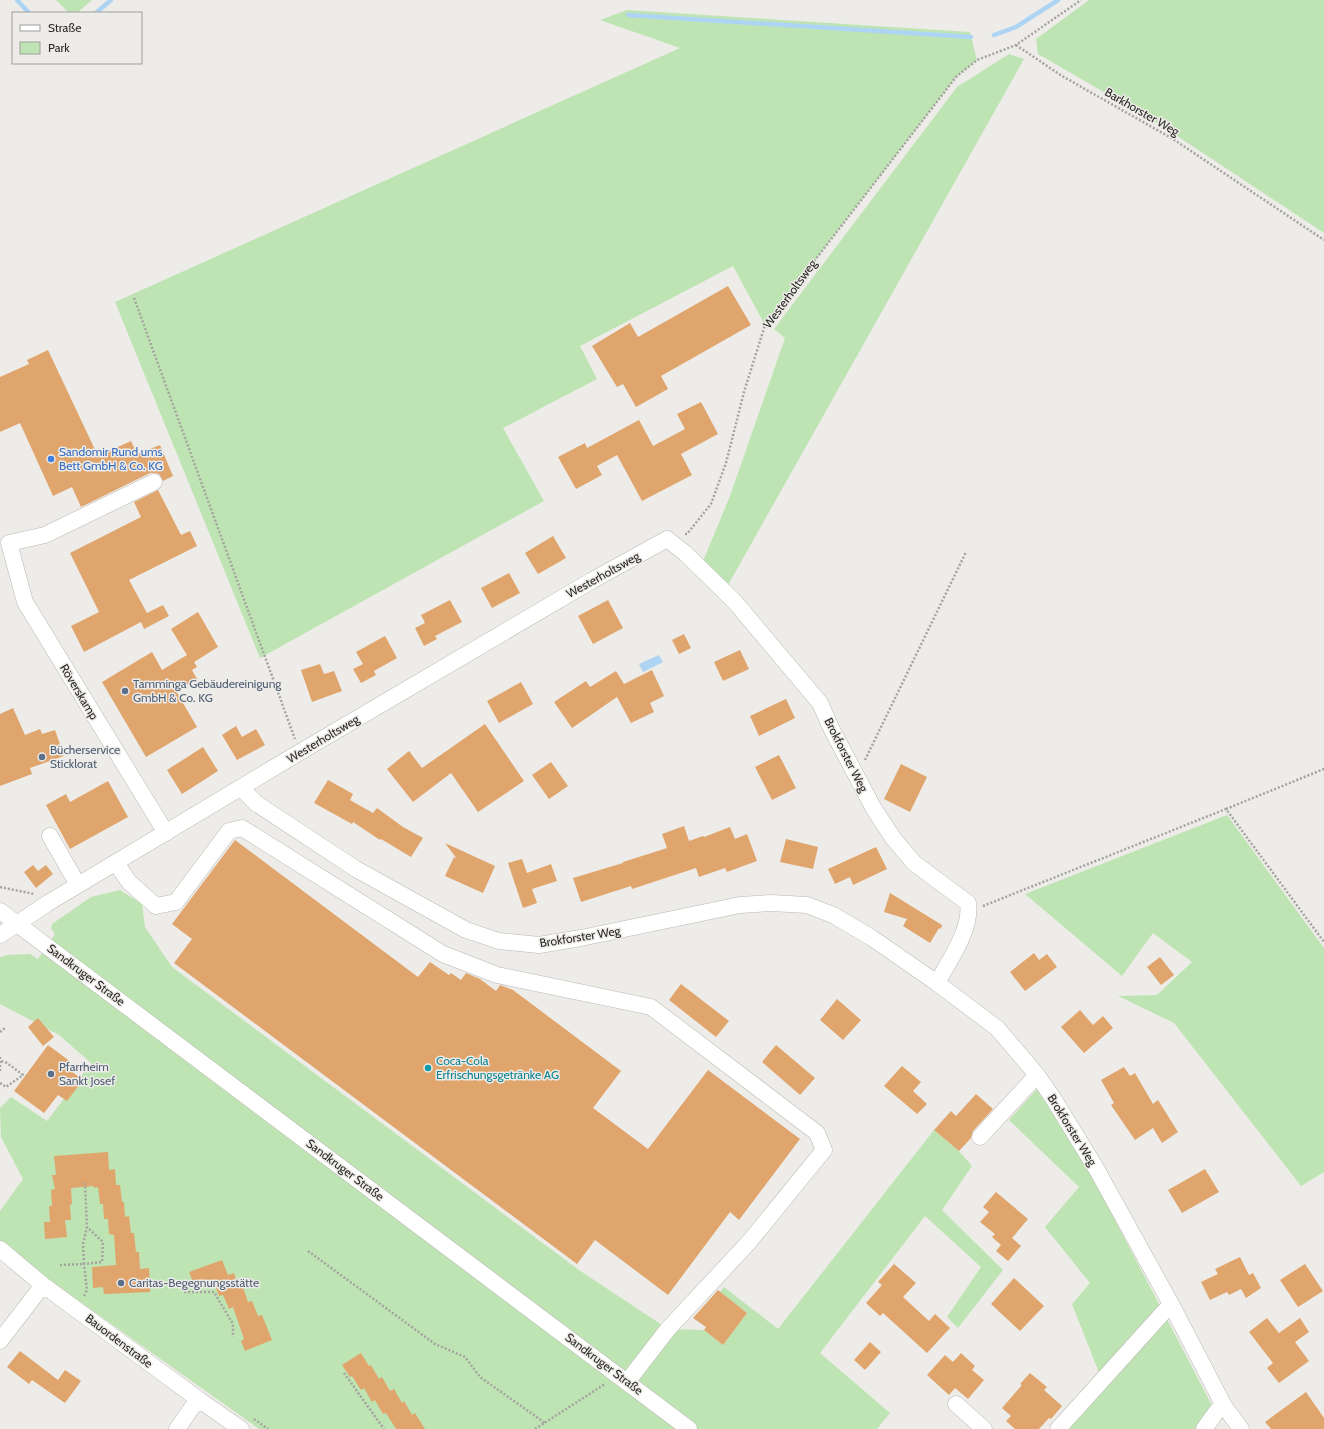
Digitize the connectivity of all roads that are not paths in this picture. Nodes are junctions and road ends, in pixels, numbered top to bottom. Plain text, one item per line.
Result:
1 (154, 482) dead end
2 (668, 539) joint
3 (241, 788) junction
4 (166, 833) junction
5 (50, 836) dead end
6 (116, 863) junction
7 (78, 885) junction
8 (0, 911) edge
9 (16, 923) junction
10 (0, 935) edge
11 (937, 983) junction
12 (1037, 1075) junction
13 (980, 1137) dead end
14 (0, 1250) edge
15 (44, 1285) junction
16 (1171, 1304) junction
17 (0, 1341) edge
18 (621, 1378) junction
19 (198, 1399) junction
20 (956, 1404) dead end
21 (1224, 1406) junction
22 (176, 1429) edge
23 (241, 1429) edge
24 (689, 1429) edge
25 (984, 1429) edge
26 (1058, 1429) edge
27 (1204, 1429) edge
28 (1240, 1429) edge

1 - 4 street, Röverskamp
2 - 3 street, Westerholtsweg
2 - 11 street, Brokforster Weg
3 - 4 street, Westerholtsweg
3 - 11 street, Brokforster Weg
4 - 6 street, Westerholtsweg
5 - 7 street
6 - 7 street, Westerholtsweg
6 - 18 street
7 - 9 street, Westerholtsweg
8 - 9 street, Sandkruger Straße
9 - 10 street, Westerholtsweg
9 - 18 street, Sandkruger Straße
11 - 12 street, Brokforster Weg
12 - 13 street
12 - 16 street, Brokforster Weg
14 - 15 street, Bauordenstraße
15 - 17 street
15 - 19 street, Bauordenstraße
16 - 21 street, Brokforster Weg
16 - 26 street
18 - 24 street, Sandkruger Straße
19 - 22 street
19 - 23 street, Bauordenstraße
20 - 25 street
21 - 27 street
21 - 28 street, Brokforster Weg

